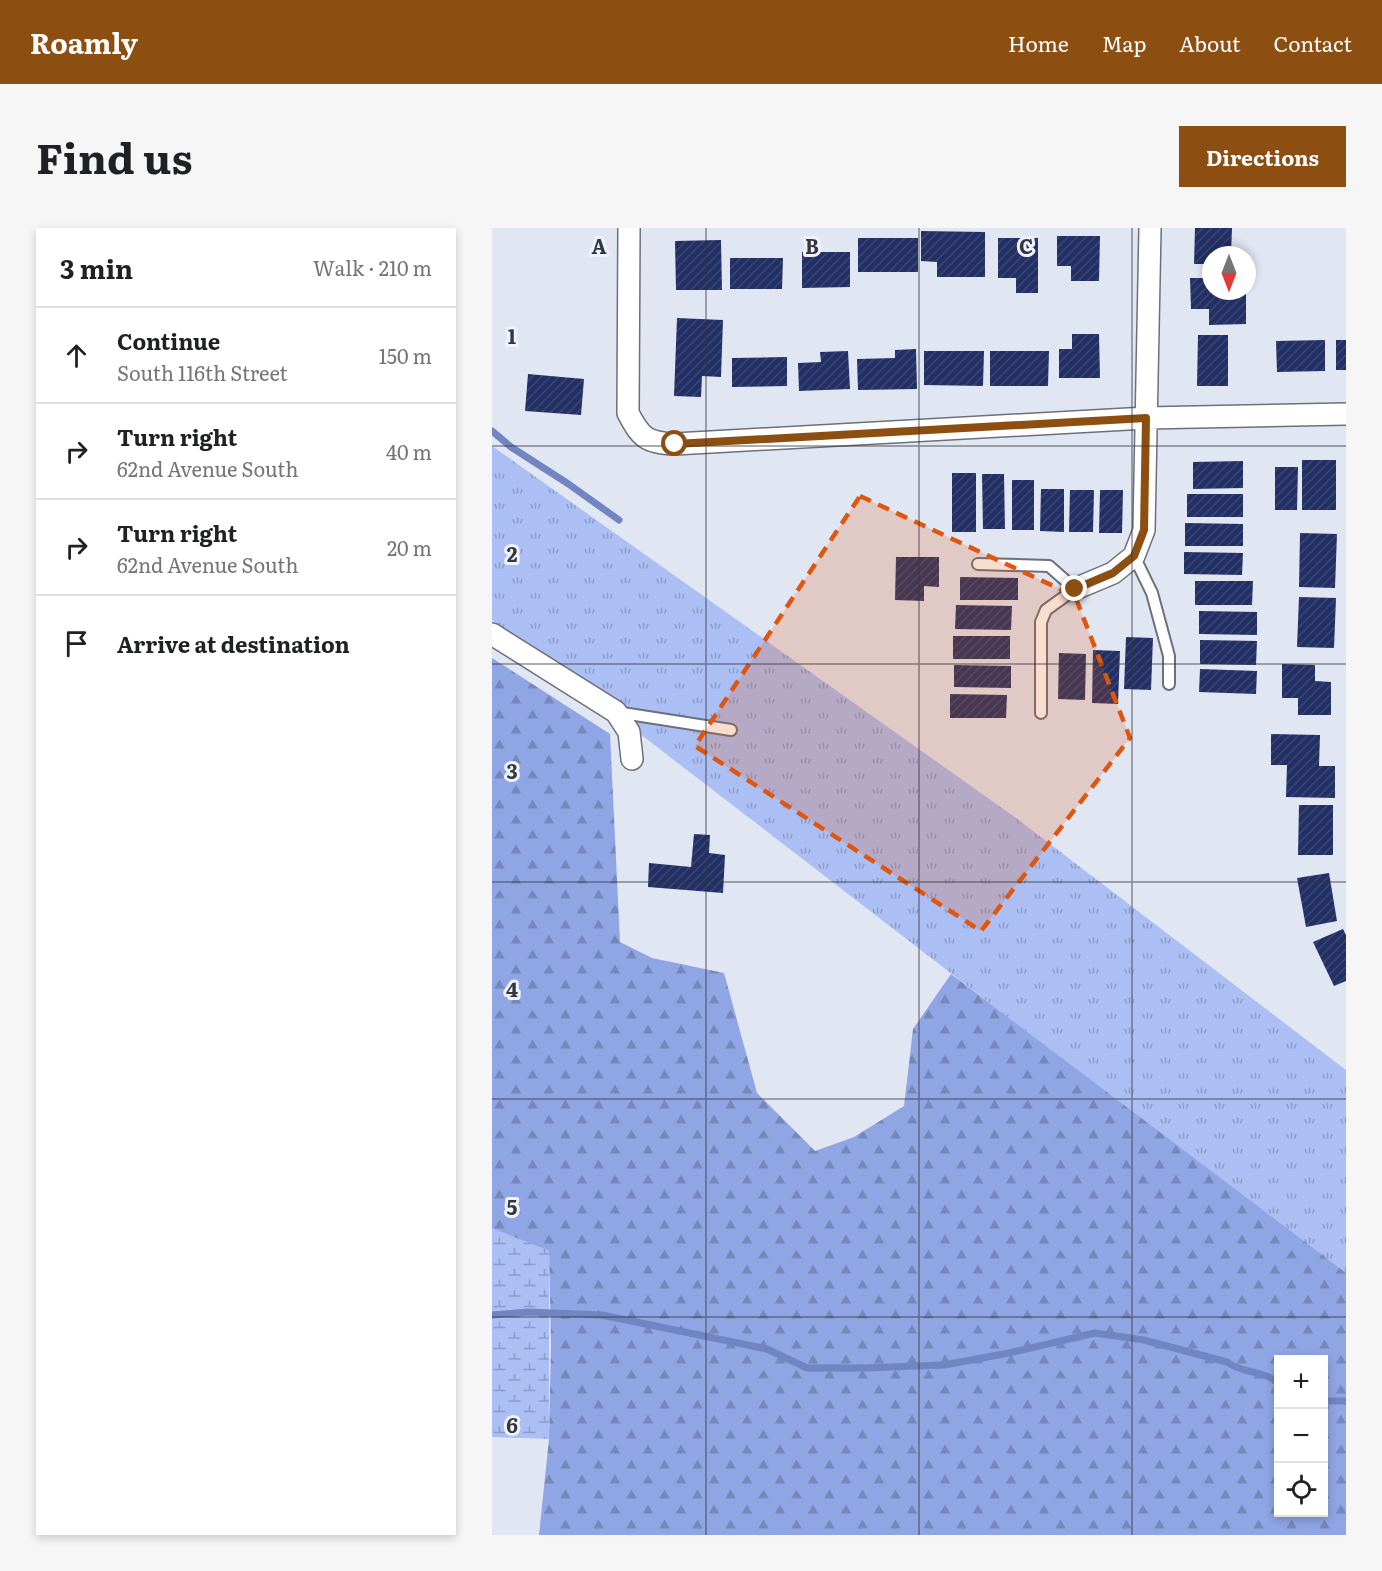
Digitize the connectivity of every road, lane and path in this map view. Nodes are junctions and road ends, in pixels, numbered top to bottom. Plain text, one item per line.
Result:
1 (629, 228) edge
2 (1150, 228) edge
3 (1346, 414) edge
4 (1146, 418) junction
5 (1134, 556) junction
6 (978, 564) dead end
7 (1075, 589) junction
8 (492, 634) edge
9 (1169, 684) dead end
10 (616, 712) junction
11 (1041, 713) dead end
12 (731, 730) dead end
13 (632, 759) dead end

1 - 4 street
2 - 4 street
3 - 4 street
4 - 5 street
5 - 7 street
5 - 9 lane
6 - 7 lane
7 - 11 lane
8 - 10 street
10 - 12 lane
10 - 13 street

